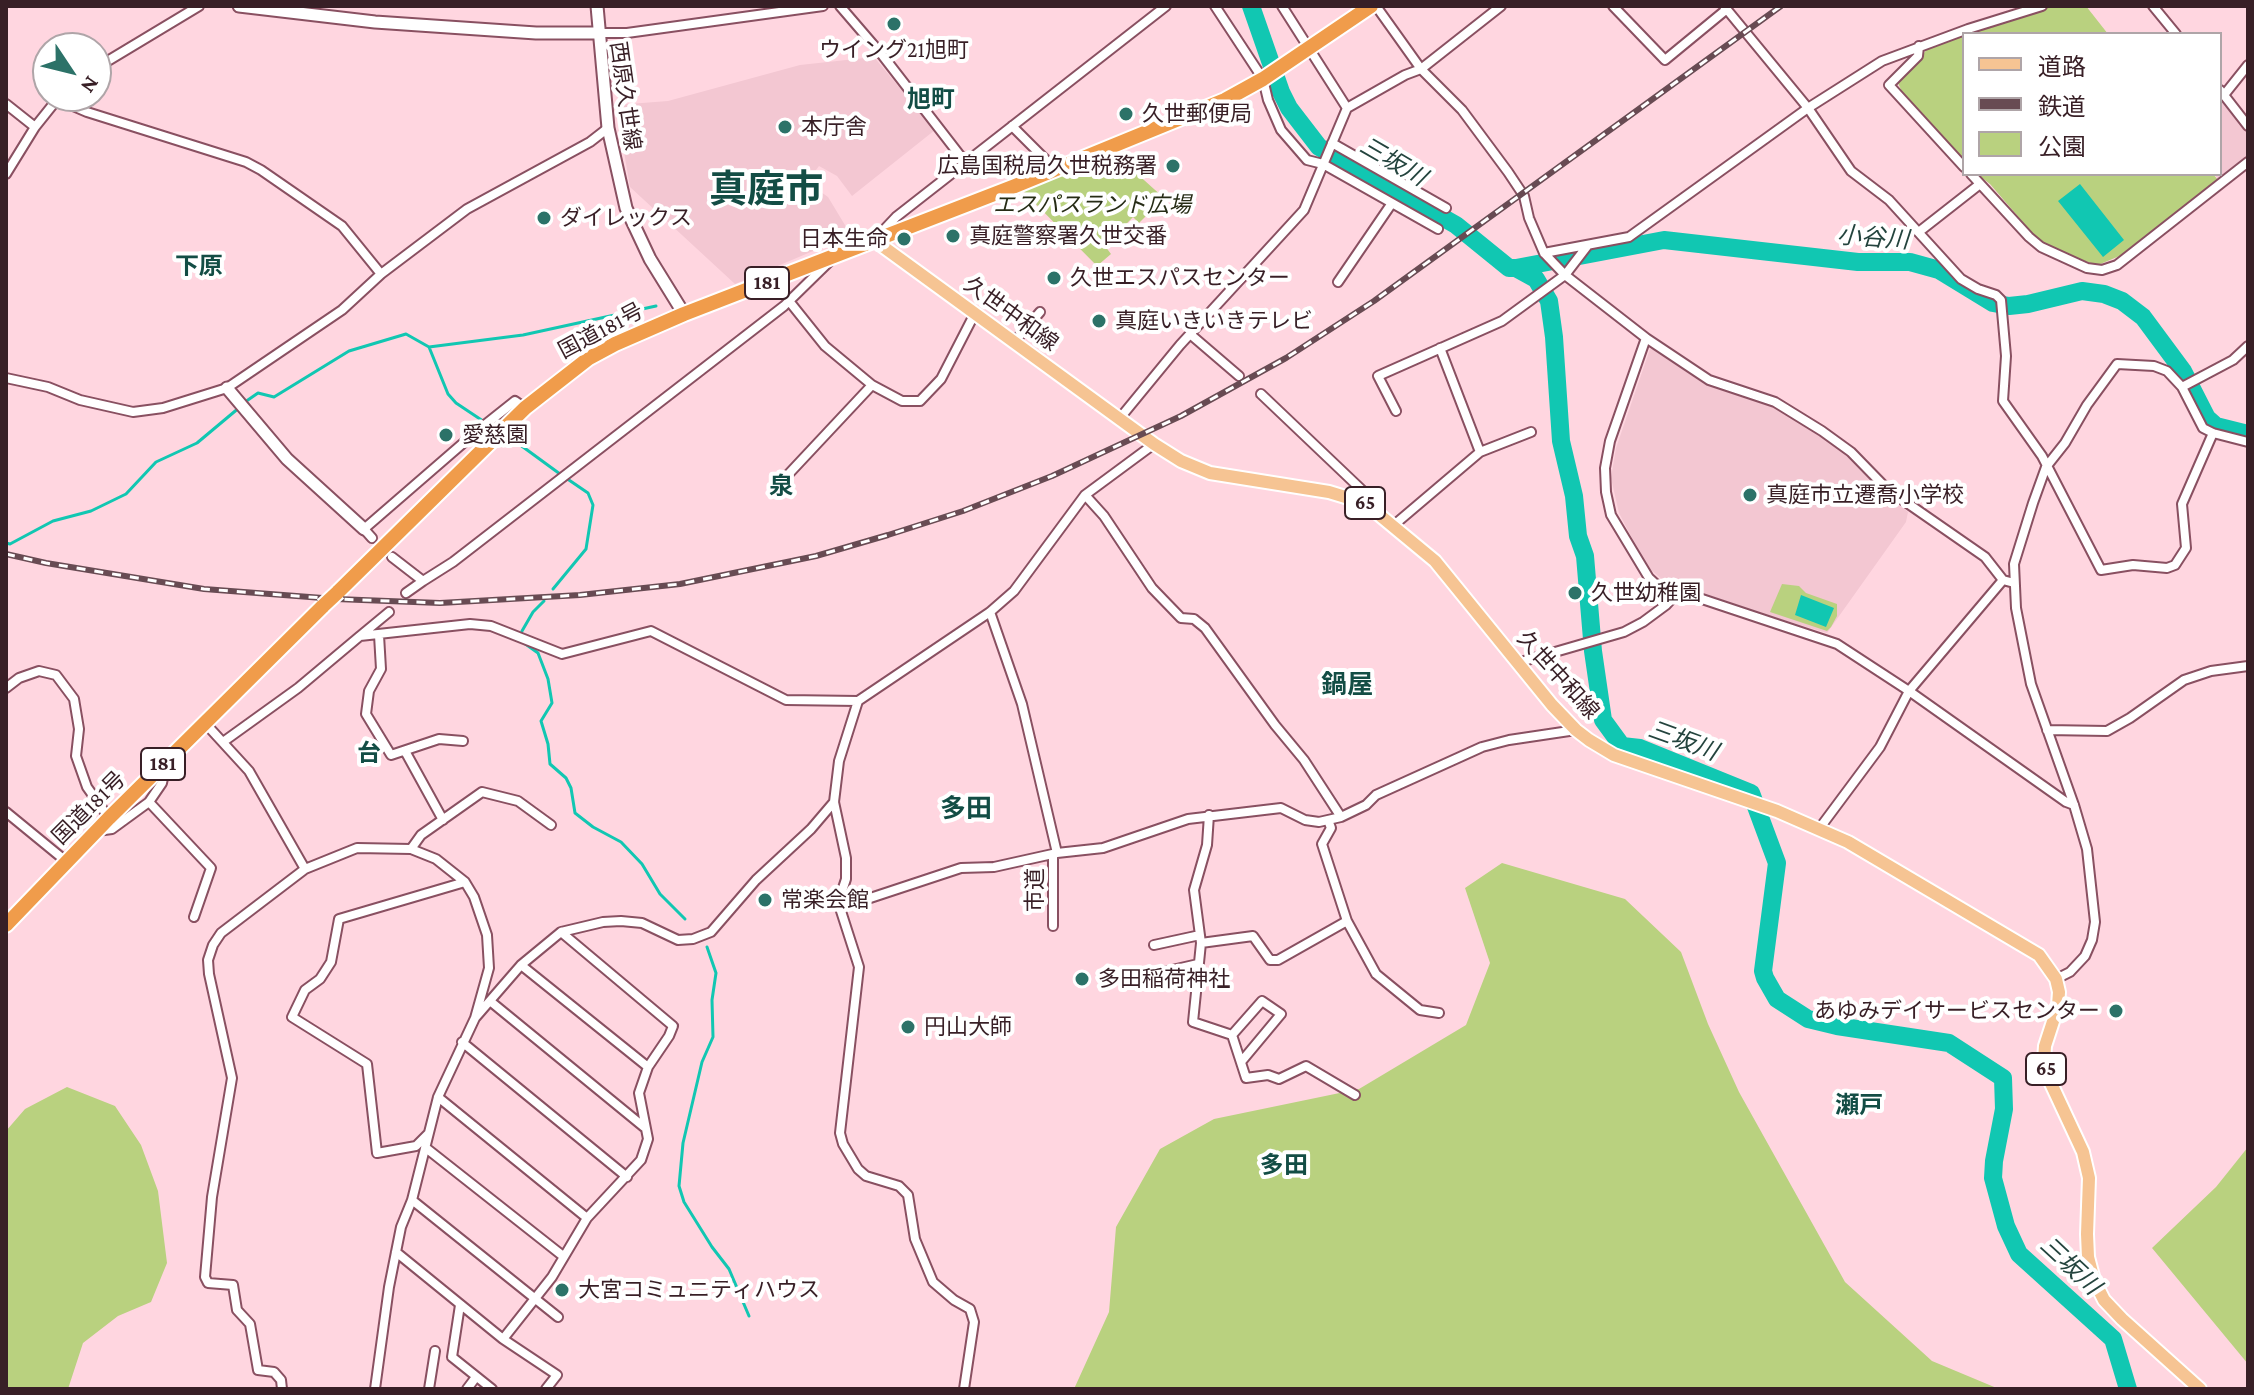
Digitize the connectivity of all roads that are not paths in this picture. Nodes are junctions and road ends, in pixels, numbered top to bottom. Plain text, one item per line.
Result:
1 (199, 6) edge
2 (239, 6) edge
3 (597, 6) edge
4 (823, 6) edge
5 (840, 6) edge
6 (1166, 6) edge
7 (1215, 6) edge
8 (1282, 6) edge
9 (1374, 6) edge
10 (1501, 6) edge
11 (1613, 6) edge
12 (2042, 6) edge
13 (2153, 6) edge
14 (1725, 8) edge
15 (1962, 32) edge
16 (1962, 32) edge
17 (2174, 32) edge
18 (598, 33) junction
19 (1309, 46) junction
20 (1919, 46) junction
21 (112, 58) edge
22 (2248, 65) edge
23 (1421, 69) junction
24 (1263, 79) junction
25 (2222, 93) edge
26 (6, 104) edge
27 (1347, 108) junction
28 (1808, 108) junction
29 (47, 112) edge
30 (87, 112) edge
31 (1012, 126) junction
32 (2248, 126) edge
33 (35, 127) junction
34 (608, 128) junction
35 (1332, 143) junction
36 (965, 162) junction
37 (2248, 162) edge
38 (1323, 163) junction
39 (1962, 165) edge
40 (1055, 170) junction
41 (6, 174) edge
42 (1973, 176) edge
43 (1980, 184) junction
44 (1392, 203) junction
45 (1446, 208) dead end
46 (898, 224) junction
47 (1438, 229) dead end
48 (1920, 231) junction
49 (874, 240) junction
50 (1588, 245) junction
51 (1544, 253) junction
52 (835, 256) junction
53 (381, 274) junction
54 (1565, 275) junction
55 (1338, 282) dead end
56 (789, 301) junction
57 (1040, 312) dead end
58 (975, 313) junction
59 (684, 314) junction
60 (1190, 334) junction
61 (1646, 338) junction
62 (1015, 341) junction
63 (2248, 346) edge
64 (1440, 348) junction
65 (1239, 376) dead end
66 (6, 378) edge
67 (872, 385) junction
68 (2182, 387) junction
69 (227, 388) junction
70 (1261, 394) dead end
71 (525, 408) junction
72 (1396, 411) dead end
73 (1120, 418) junction
74 (1531, 432) dead end
75 (2213, 433) junction
76 (2248, 442) edge
77 (1154, 444) junction
78 (1480, 452) junction
79 (2046, 467) junction
80 (783, 480) dead end
81 (1085, 495) junction
82 (1365, 503) junction
83 (1394, 525) junction
84 (364, 529) junction
85 (372, 538) dead end
86 (392, 557) dead end
87 (2003, 580) junction
88 (423, 581) junction
89 (2014, 583) junction
90 (406, 593) dead end
91 (1676, 594) junction
92 (389, 612) dead end
93 (990, 612) junction
94 (379, 635) junction
95 (360, 636) junction
96 (1517, 663) junction
97 (2248, 666) edge
98 (6, 688) edge
99 (1909, 691) junction
100 (858, 701) junction
101 (205, 723) junction
102 (1576, 730) junction
103 (2047, 730) junction
104 (463, 741) dead end
105 (223, 742) junction
106 (405, 751) junction
107 (168, 760) junction
108 (149, 802) junction
109 (834, 802) junction
110 (2074, 805) junction
111 (6, 812) edge
112 (1209, 815) junction
113 (1341, 817) junction
114 (109, 818) junction
115 (443, 820) junction
116 (1328, 820) junction
117 (551, 825) dead end
118 (1819, 829) junction
119 (96, 832) junction
120 (411, 849) junction
121 (1055, 854) junction
122 (67, 862) junction
123 (305, 869) junction
124 (465, 882) junction
125 (840, 908) junction
126 (194, 917) dead end
127 (1347, 921) junction
128 (6, 925) edge
129 (1053, 926) dead end
130 (561, 932) junction
131 (1200, 939) junction
132 (1154, 945) dead end
133 (1198, 964) junction
134 (521, 965) junction
135 (1159, 973) dead end
136 (2056, 979) junction
137 (490, 1001) junction
138 (1439, 1013) dead end
139 (475, 1018) junction
140 (1232, 1035) junction
141 (462, 1042) junction
142 (1241, 1062) junction
143 (648, 1067) junction
144 (1355, 1095) dead end
145 (438, 1097) junction
146 (646, 1129) junction
147 (429, 1133) junction
148 (426, 1148) junction
149 (627, 1177) junction
150 (412, 1200) junction
151 (587, 1218) junction
152 (396, 1252) junction
153 (563, 1256) junction
154 (534, 1298) junction
155 (460, 1305) junction
156 (558, 1317) dead end
157 (503, 1339) junction
158 (435, 1351) dead end
159 (476, 1377) junction
160 (282, 1389) edge
161 (375, 1389) edge
162 (429, 1389) edge
163 (467, 1389) edge
164 (492, 1389) edge
165 (546, 1389) edge
166 (964, 1389) edge
167 (2200, 1389) edge

1 - 21 street
2 - 18 main road, 西原久世線
3 - 18 main road
4 - 18 street
5 - 36 street
6 - 31 street
7 - 24 street
8 - 19 street
9 - 19 highway, 国道181号 / 181
9 - 23 street
10 - 23 street
11 - 14 street
12 - 15 street
13 - 17 street
14 - 28 street
16 - 20 street
18 - 34 main road, 西原久世線
19 - 24 highway, 国道181号 / 181
19 - 27 street
20 - 28 street
20 - 39 street
22 - 25 street
23 - 27 street
23 - 51 street
24 - 38 street
24 - 40 highway, 国道181号 / 181
25 - 32 street
26 - 33 street
27 - 35 street
28 - 48 street
28 - 50 street
29 - 33 street
30 - 53 street
31 - 36 street
31 - 40 street
33 - 41 street
34 - 53 street
34 - 59 main road, 西原久世線
35 - 38 street
35 - 45 street
36 - 46 street
37 - 43 street
38 - 44 street
38 - 60 street
40 - 46 highway, 国道181号 / 181
42 - 43 street
43 - 48 street
44 - 47 street
44 - 55 street
46 - 49 highway, 国道181号 / 181
48 - 79 street
49 - 52 highway, 国道181号 / 181
49 - 58 main road, 久世中和線 / 65
50 - 51 street
50 - 54 street
51 - 54 street
52 - 56 street
52 - 59 highway, 国道181号 / 181
53 - 69 street
54 - 61 street
54 - 64 street
56 - 67 street
56 - 88 street
57 - 62 street
58 - 62 main road, 久世中和線 / 65
58 - 67 street
59 - 71 highway, 国道181号 / 181
60 - 65 street
60 - 73 street
61 - 87 street
61 - 91 street
62 - 73 main road, 久世中和線 / 65
63 - 68 street
64 - 72 street
64 - 78 street
66 - 69 street
67 - 80 street
68 - 75 street
68 - 79 street
69 - 84 main road
70 - 82 street
71 - 84 street
71 - 101 highway, 国道181号 / 181, bridge
73 - 77 main road, 久世中和線 / 65
74 - 78 street
75 - 76 street
75 - 79 street
77 - 81 street
77 - 82 main road, 久世中和線 / 65
78 - 83 street
79 - 89 street
81 - 93 street
81 - 113 street
82 - 83 main road, 久世中和線 / 65
83 - 96 main road, 久世中和線 / 65
84 - 85 street
86 - 88 street
87 - 89 street
87 - 99 street
88 - 90 street
89 - 103 street
91 - 96 street
91 - 99 street
92 - 95 street
93 - 100 street
93 - 121 street, 市道
94 - 95 street
94 - 100 street
94 - 106 street
95 - 105 street
96 - 102 main road, 久世中和線 / 65
97 - 103 street
98 - 114 street
99 - 110 street
99 - 118 street
100 - 109 street
101 - 105 street
101 - 107 highway, 国道181号 / 181
102 - 113 street
102 - 118 main road, 久世中和線 / 65
103 - 110 street
104 - 106 street
105 - 123 street
106 - 115 street
107 - 108 street
107 - 114 highway, 国道181号 / 181
108 - 119 street
108 - 126 street
109 - 125 street
109 - 130 street
110 - 136 street
111 - 122 street
112 - 116 street
112 - 121 street
112 - 131 street
113 - 116 street
114 - 119 highway, 国道181号 / 181
115 - 117 street
115 - 120 street
116 - 127 street
118 - 136 main road, 久世中和線 / 65
119 - 122 highway, 国道181号 / 181
120 - 123 street
120 - 124 street
121 - 125 street
121 - 129 street, 市道
122 - 128 highway, 国道181号 / 181
123 - 160 street
124 - 139 street
124 - 147 street
125 - 166 street
127 - 131 street
127 - 138 street
130 - 134 street
130 - 143 street
131 - 132 street
131 - 133 street
133 - 135 street
133 - 140 street
134 - 137 street
134 - 143 street
136 - 167 main road, 65
137 - 139 street
137 - 146 street
139 - 141 street
140 - 142 street
140 - 142 street
141 - 145 street
141 - 149 street
142 - 144 street
143 - 146 street
145 - 147 street
145 - 151 street
146 - 149 street
147 - 148 street
148 - 150 street
148 - 153 street
149 - 151 street
150 - 152 street
150 - 154 street
151 - 153 street
152 - 155 street
152 - 161 street
153 - 154 street
154 - 156 street
154 - 157 street
155 - 157 street
155 - 159 street
157 - 165 street
158 - 162 street
159 - 163 street
159 - 164 street

